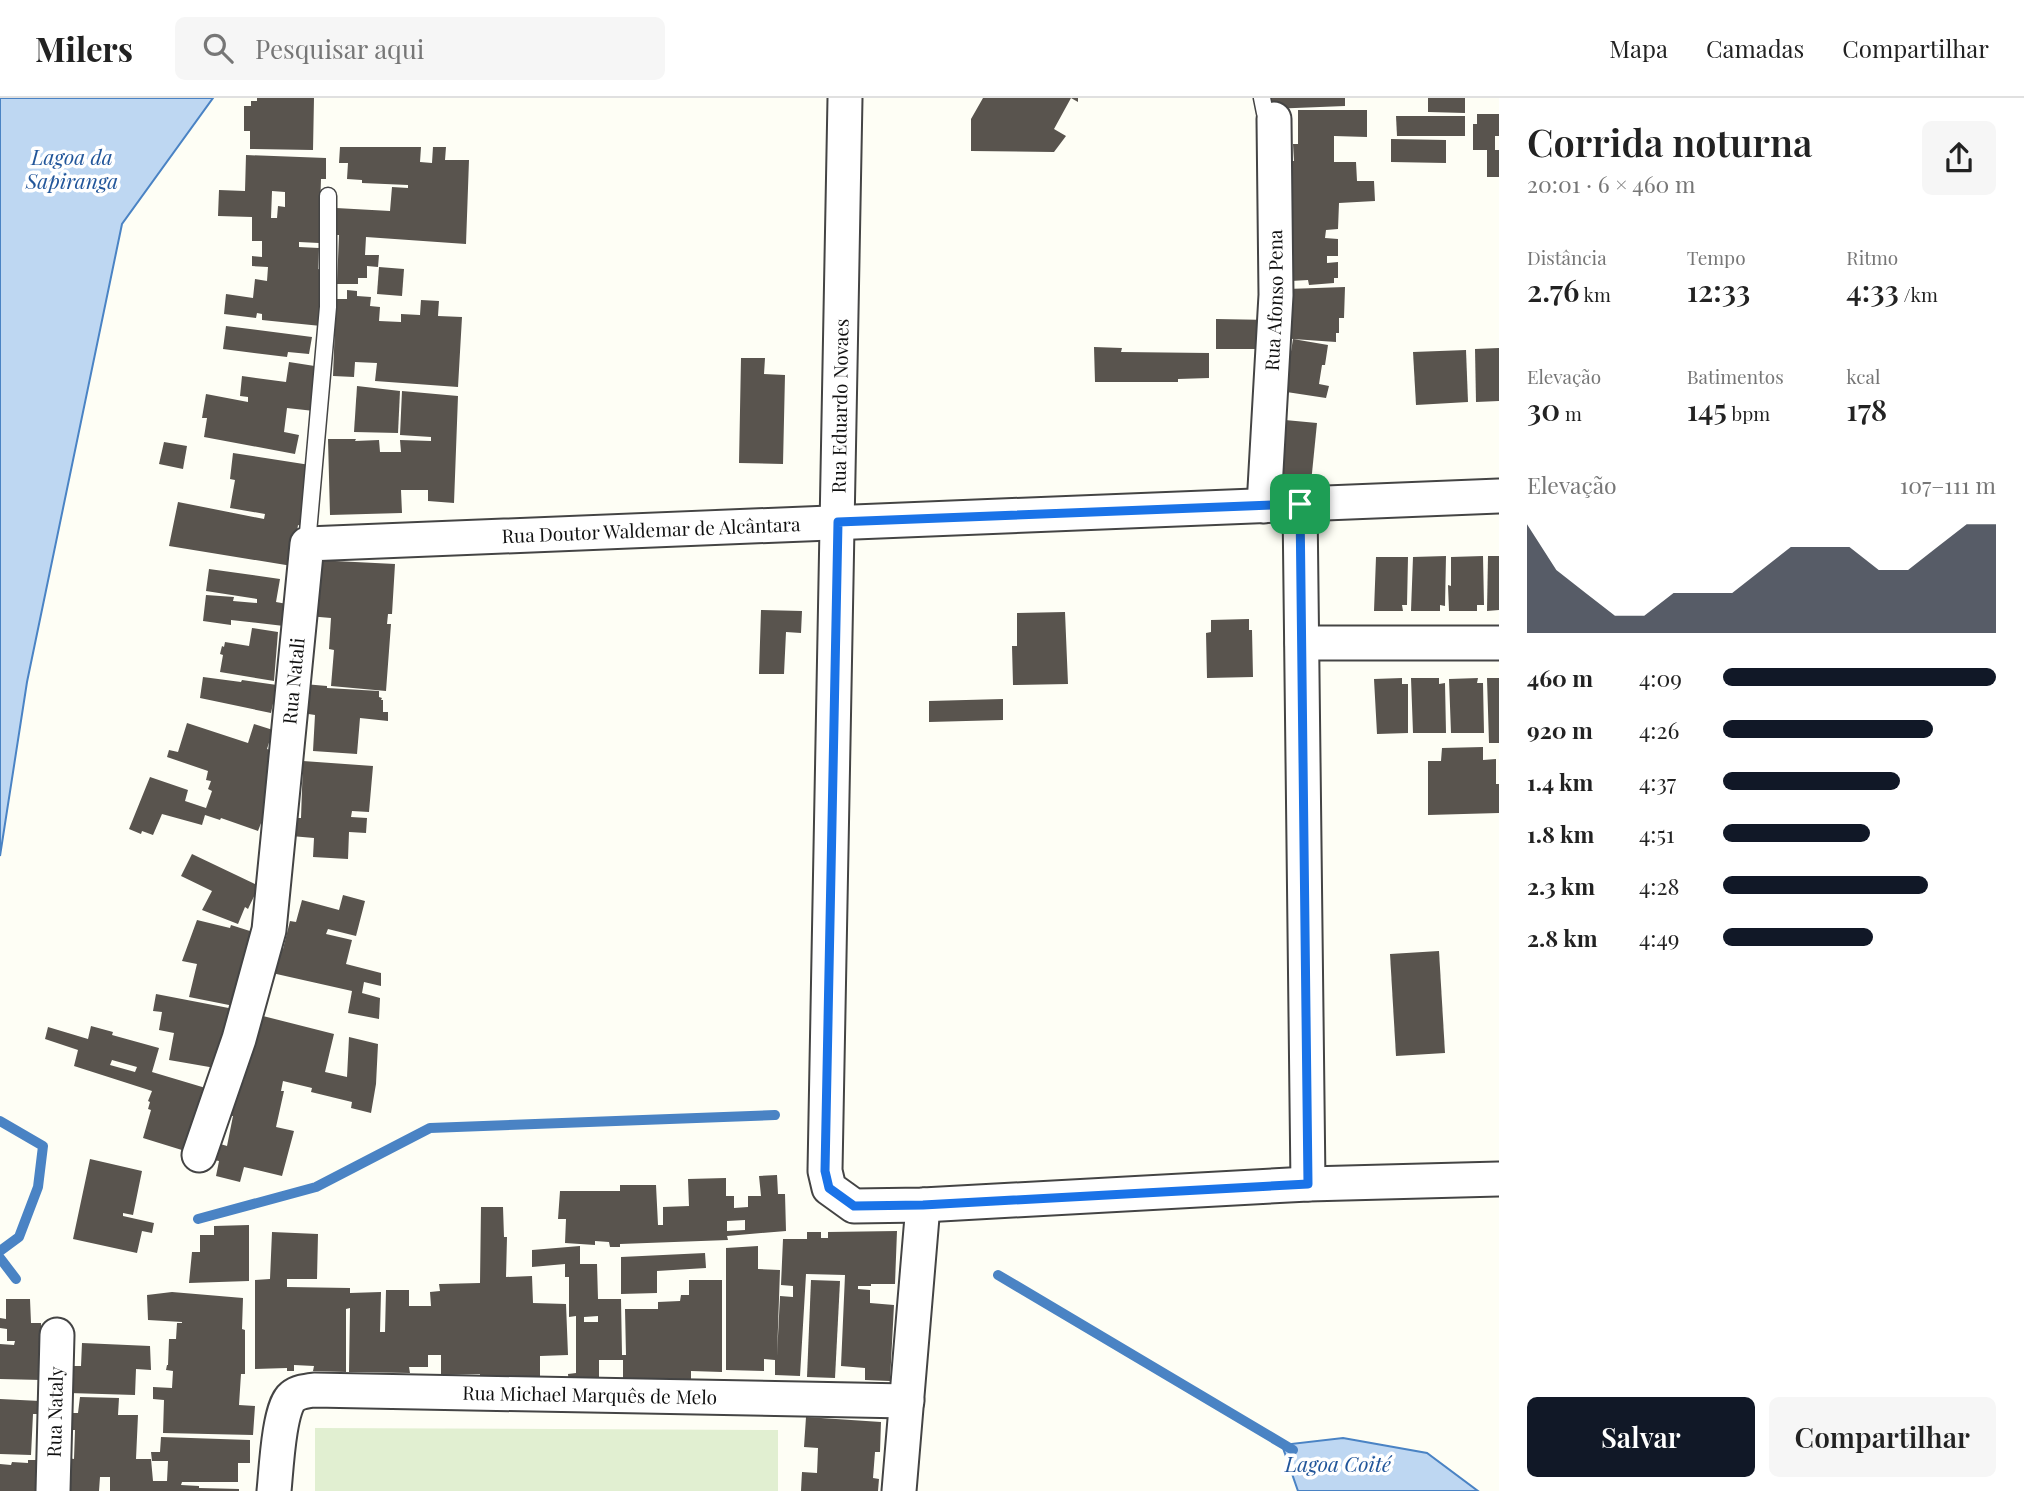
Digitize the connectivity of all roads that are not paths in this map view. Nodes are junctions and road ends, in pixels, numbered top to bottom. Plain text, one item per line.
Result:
1 (845, 98) edge
2 (1268, 108) edge
3 (328, 195) dead end
4 (1499, 496) edge
5 (1300, 504) junction
6 (1264, 506) junction
7 (838, 522) junction
8 (307, 544) junction
9 (1302, 643) junction
10 (1499, 643) edge
11 (199, 1155) dead end
12 (1499, 1179) edge
13 (1308, 1184) junction
14 (923, 1205) junction
15 (57, 1335) dead end
16 (907, 1401) junction
17 (53, 1491) edge
18 (274, 1491) edge
19 (899, 1491) edge

1 - 7 street, Rua Eduardo Novaes
2 - 6 street, Rua Afonso Pena
3 - 8 lane, Rua Natali
4 - 5 street, Rua Doutor Waldemar de Alcântara
5 - 6 street, Rua Doutor Waldemar de Alcântara
5 - 9 street
6 - 7 street, Rua Doutor Waldemar de Alcântara
7 - 8 street, Rua Doutor Waldemar de Alcântara
7 - 14 street, Rua Eduardo Novaes
8 - 11 street, Rua Natali
9 - 10 street
9 - 13 street
12 - 13 street
13 - 14 street
14 - 16 street
15 - 17 street, Rua Nataly
16 - 18 street, Rua Michael Marquês de Melo
16 - 19 street

